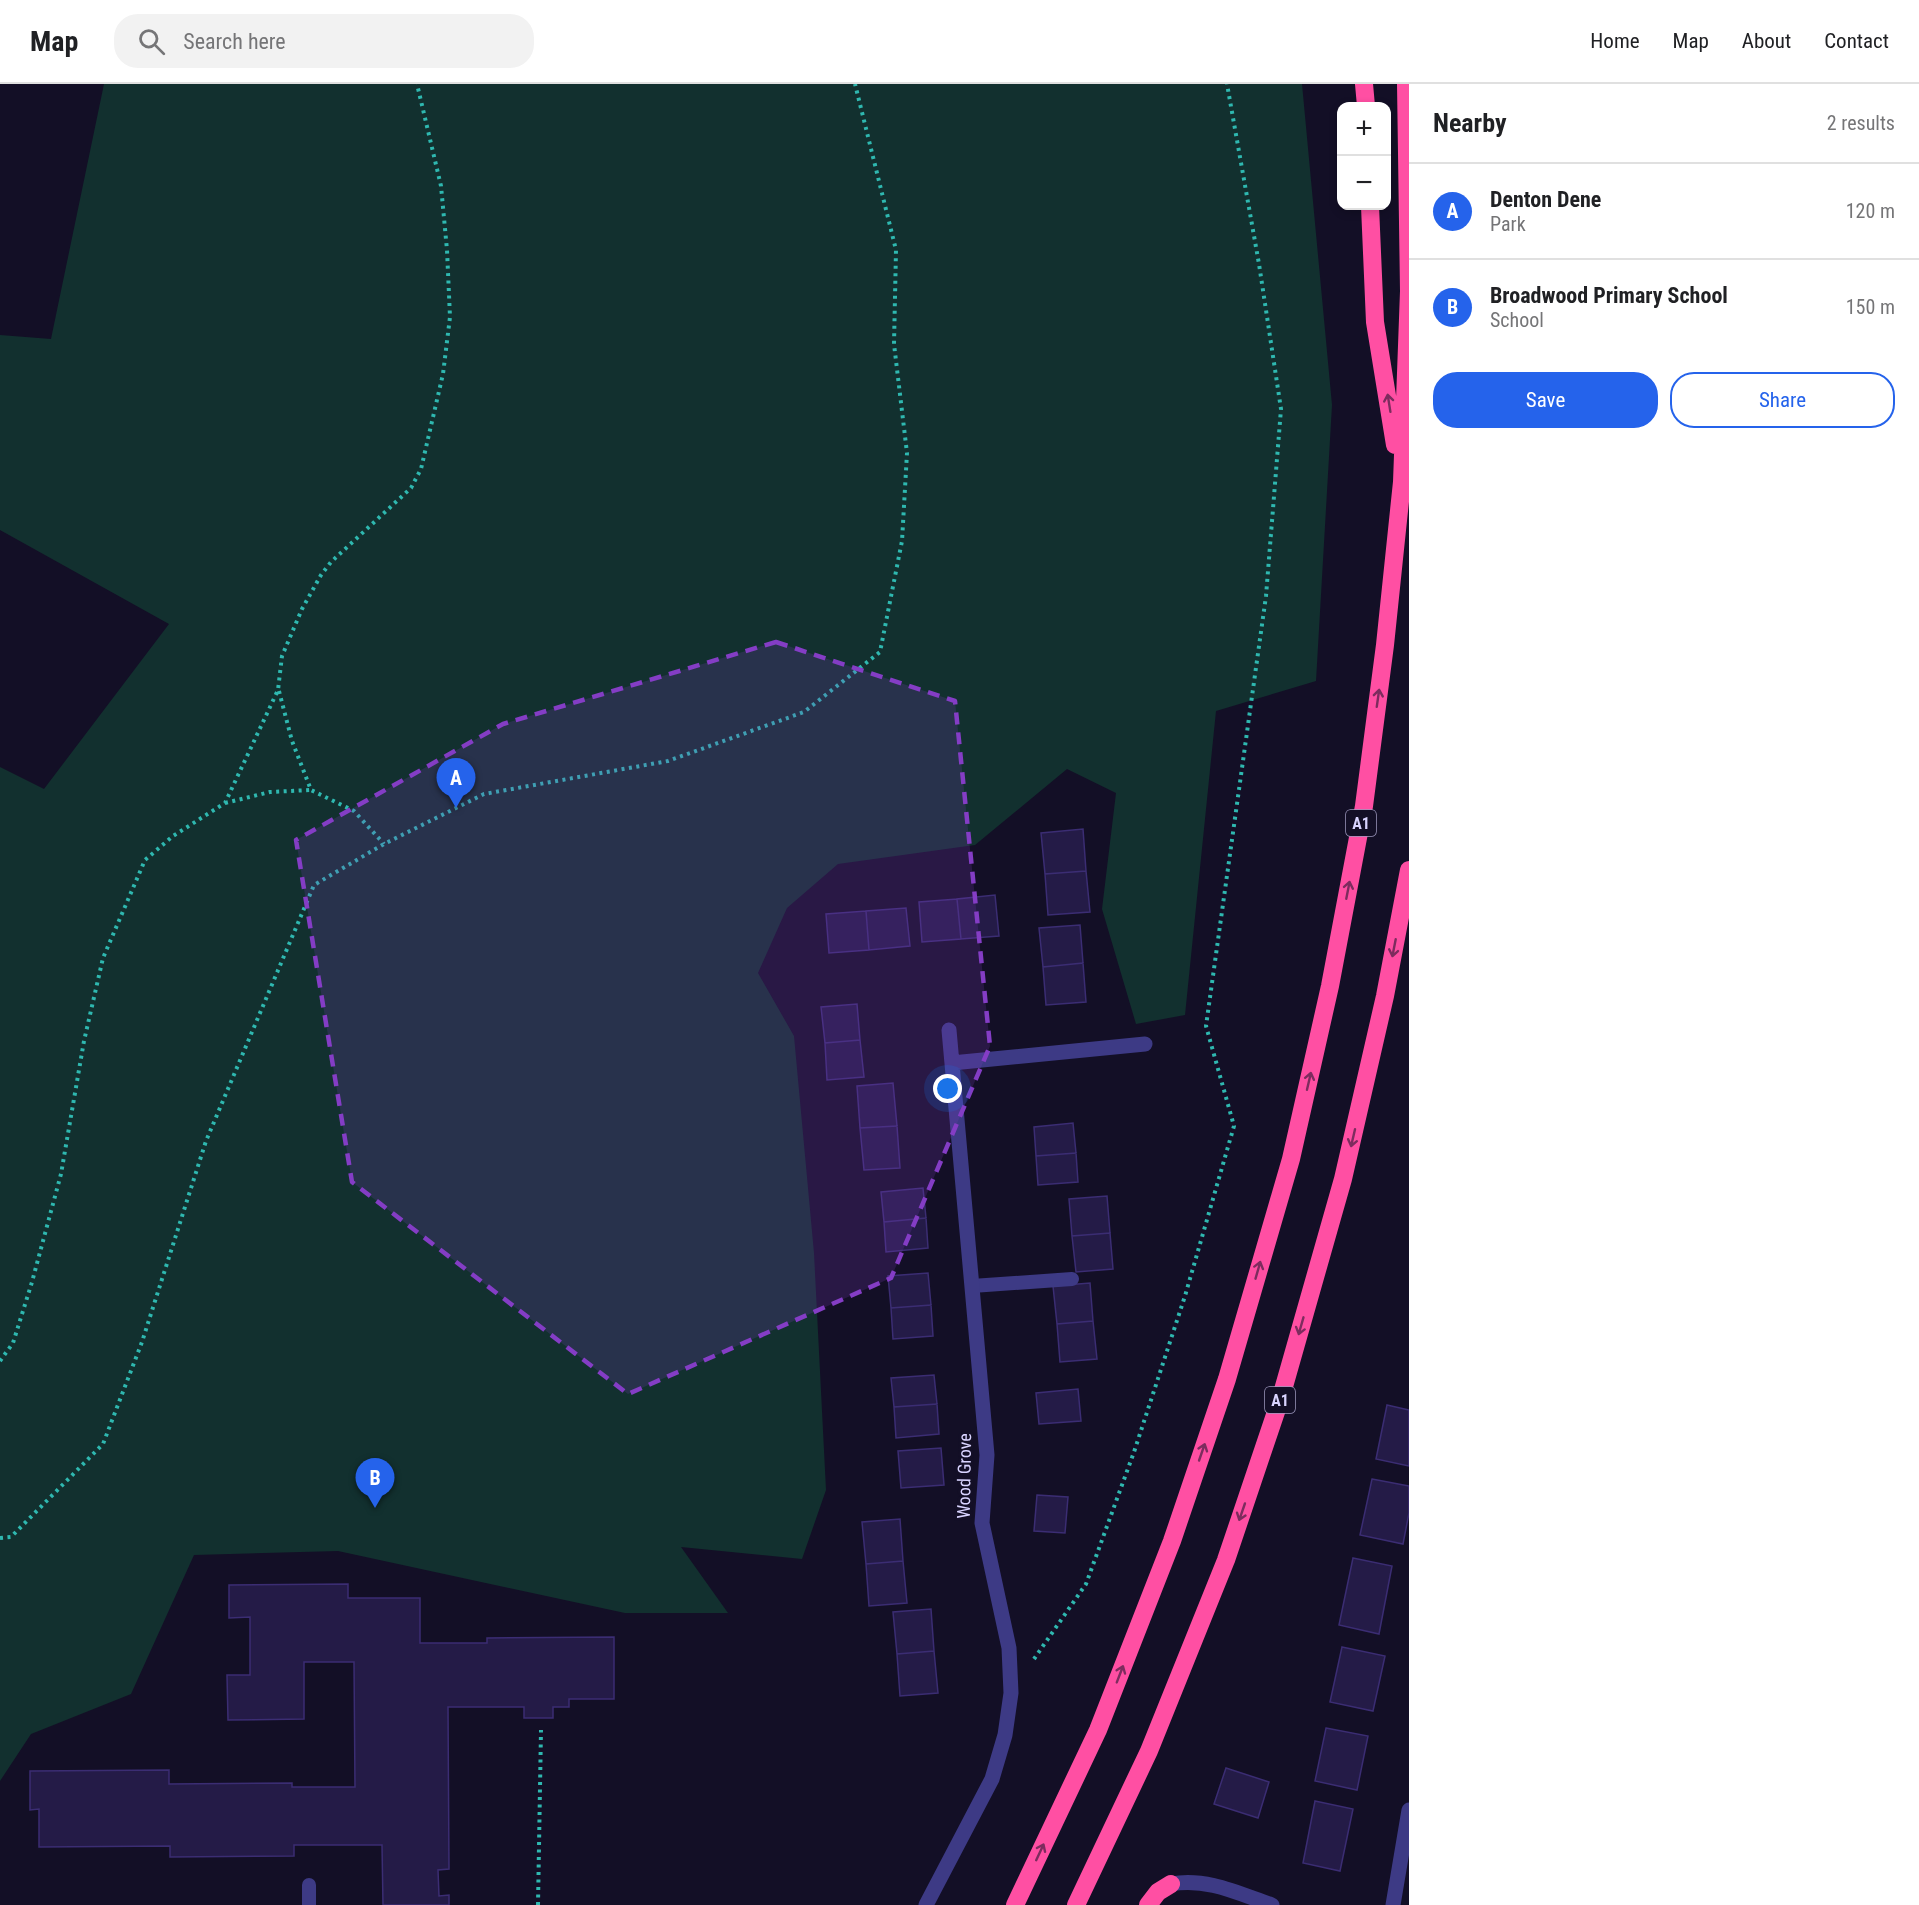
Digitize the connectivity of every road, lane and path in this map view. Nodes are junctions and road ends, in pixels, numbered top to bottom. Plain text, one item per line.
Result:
1 (417, 84) edge
2 (855, 84) edge
3 (1227, 84) edge
4 (1364, 84) edge
5 (1406, 84) edge
6 (1366, 102) edge
7 (1370, 210) edge
8 (1402, 482) junction
9 (278, 690) junction
10 (311, 790) junction
11 (225, 803) junction
12 (384, 844) junction
13 (1409, 870) edge
14 (949, 1030) dead end
15 (1145, 1044) dead end
16 (952, 1063) junction
17 (1072, 1279) dead end
18 (972, 1286) junction
19 (0, 1361) edge
20 (0, 1538) edge
21 (1033, 1663) dead end
22 (541, 1730) dead end
23 (1409, 1810) edge
24 (1406, 1836) edge
25 (1172, 1884) joint
26 (309, 1885) dead end
27 (309, 1905) edge
28 (538, 1905) edge
29 (926, 1905) edge
30 (1015, 1905) edge
31 (1076, 1905) edge
32 (1148, 1905) edge
33 (1272, 1905) edge
34 (1393, 1905) edge

1 - 9 path
2 - 12 path
3 - 21 path
4 - 6 highway
5 - 8 highway, A1
8 -> 7 highway, A1
30 -> 8 highway, A1
9 - 10 path
9 - 11 path
10 - 11 path
10 - 12 path
11 - 19 path
12 - 20 path
13 -> 31 highway, A1
14 - 16 street, Wood Grove
15 - 16 street
16 - 18 street, Wood Grove
17 - 18 lane
18 - 29 street, Wood Grove
22 - 28 path
23 - 24 street
24 - 34 street
25 - 32 highway
25 - 33 street
26 - 27 lane

